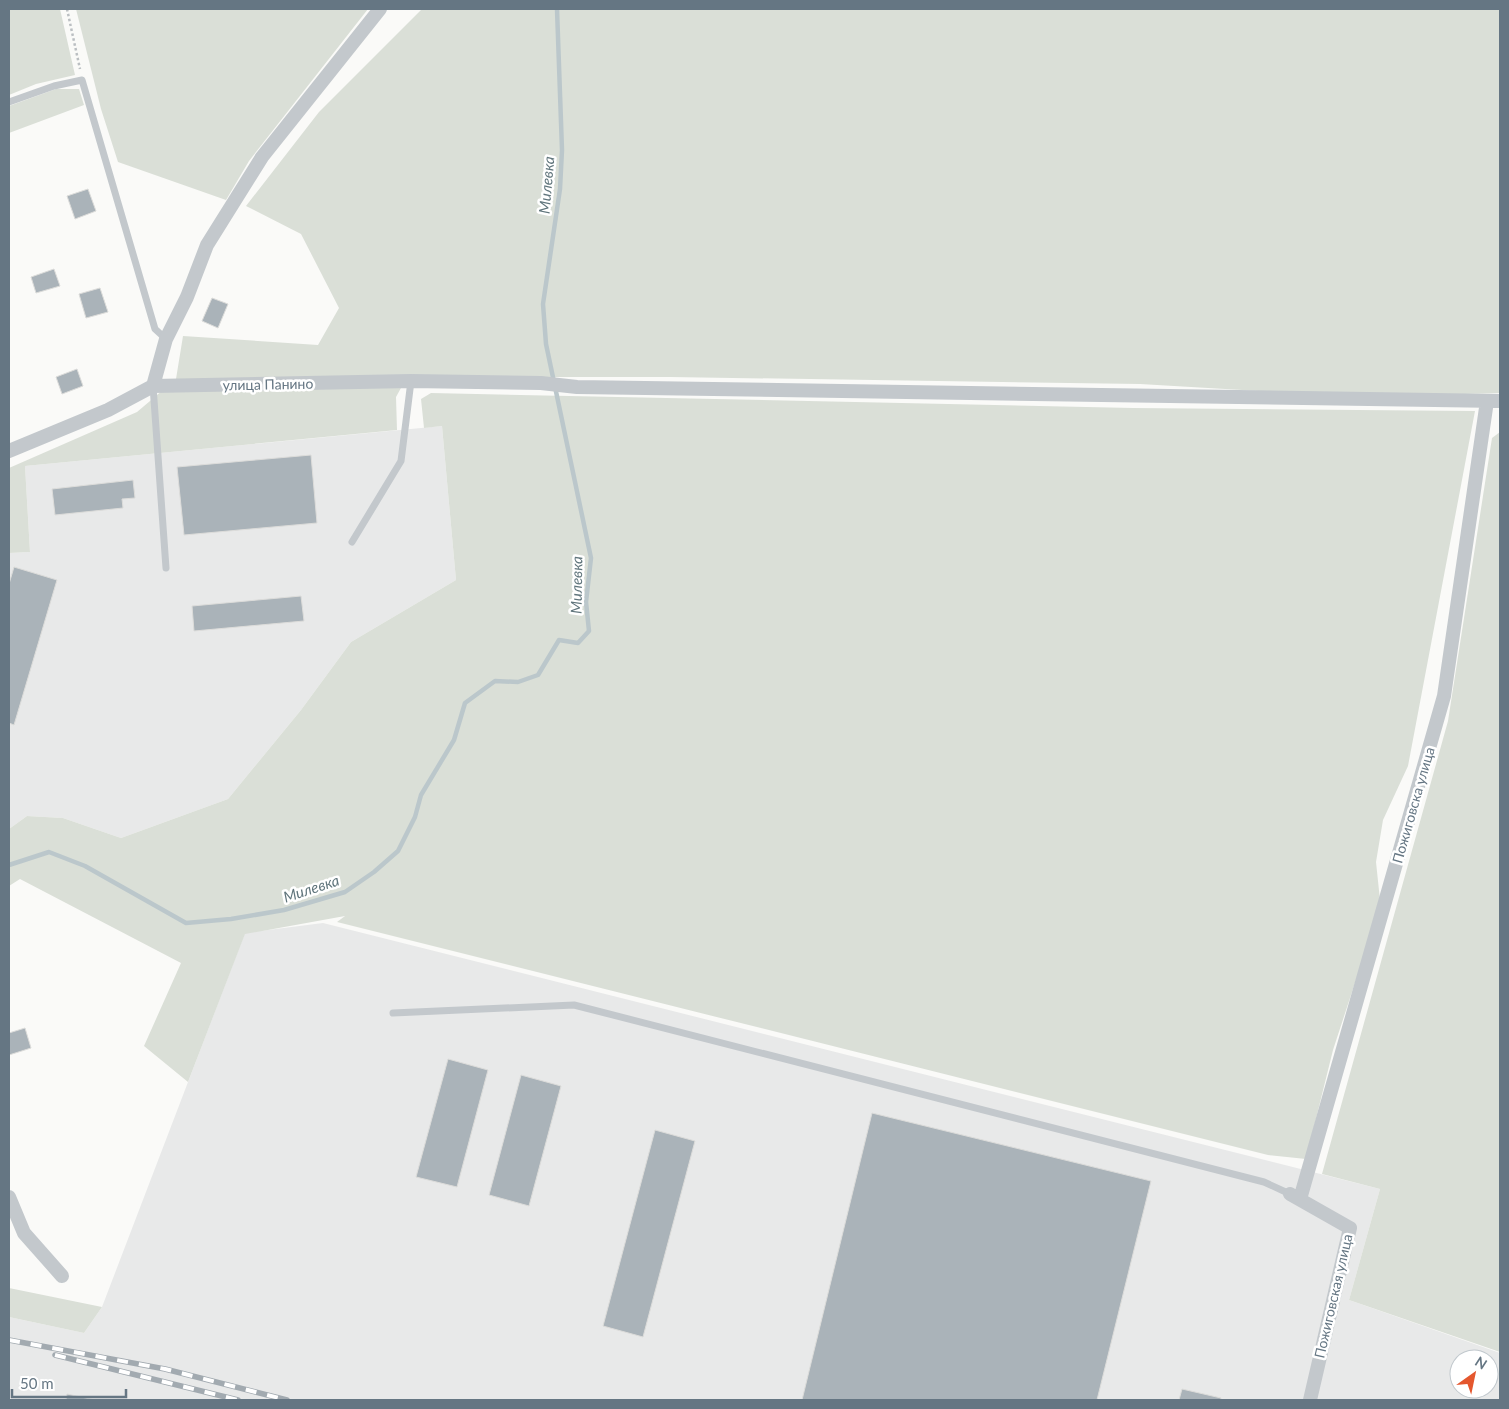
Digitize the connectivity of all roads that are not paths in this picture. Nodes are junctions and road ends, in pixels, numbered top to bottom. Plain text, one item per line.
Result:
1 (380, 9) edge
2 (9, 102) edge
3 (166, 338) junction
4 (411, 381) junction
5 (152, 386) junction
6 (1493, 401) edge
7 (9, 451) edge
8 (352, 542) dead end
9 (166, 568) dead end
10 (393, 1013) dead end
11 (9, 1197) edge
12 (1295, 1197) junction
13 (62, 1276) dead end
14 (1310, 1400) edge

1 - 3 street
2 - 3 lane
3 - 5 street
4 - 5 street, улица Панино
4 - 6 street, улица Панино
4 - 8 lane
5 - 7 street, улица Панино
5 - 9 lane
6 - 12 street, Пожиговска улица
10 - 12 lane
11 - 13 street
12 - 14 street, Пожиговская улица

